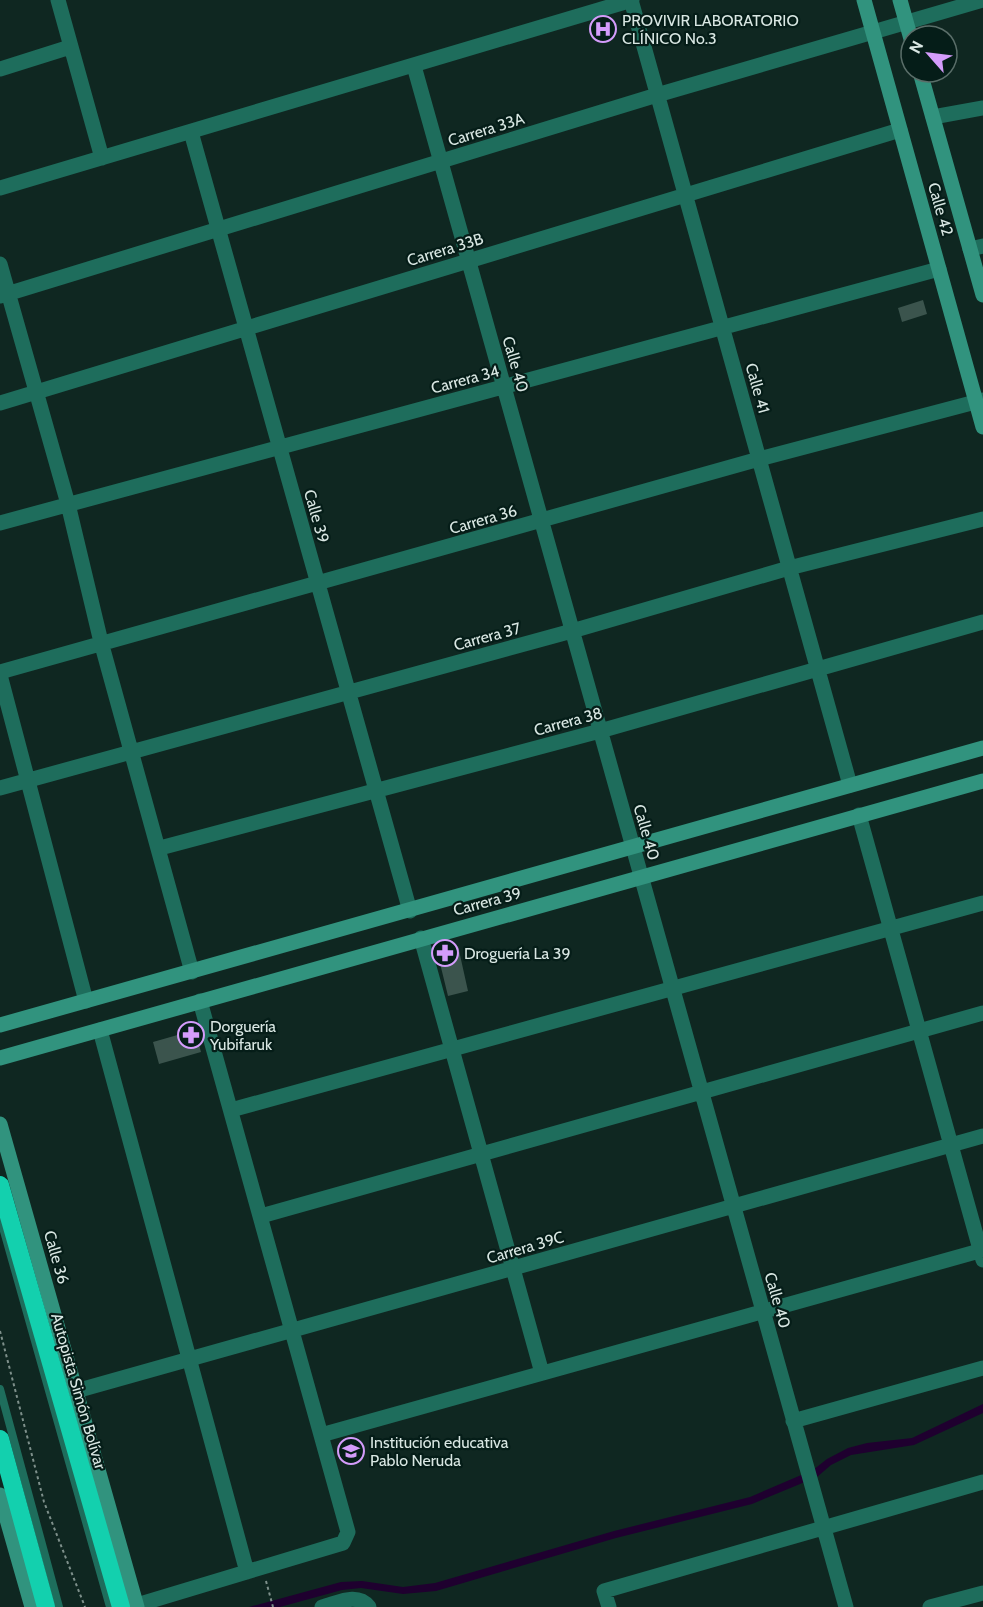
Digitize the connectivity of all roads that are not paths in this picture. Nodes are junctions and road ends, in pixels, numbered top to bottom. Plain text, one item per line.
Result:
1 (58, 0) edge
2 (631, 0) edge
3 (864, 0) edge
4 (900, 0) edge
5 (983, 0) edge
6 (907, 24) joint
7 (899, 26) edge
8 (873, 34) junction
9 (70, 47) junction
10 (414, 66) junction
11 (0, 69) edge
12 (923, 84) edge
13 (657, 95) junction
14 (983, 108) edge
15 (933, 117) junction
16 (900, 130) junction
17 (190, 132) junction
18 (102, 158) junction
19 (441, 162) junction
20 (0, 188) edge
21 (685, 194) junction
22 (218, 230) junction
23 (976, 247) edge
24 (468, 261) junction
25 (0, 264) edge
26 (939, 269) junction
27 (4, 295) edge
28 (983, 295) edge
29 (722, 326) junction
30 (246, 328) junction
31 (504, 387) junction
32 (35, 392) junction
33 (979, 400) edge
34 (0, 403) edge
35 (983, 427) edge
36 (279, 447) junction
37 (759, 459) junction
38 (68, 504) junction
39 (983, 519) edge
40 (541, 521) junction
41 (0, 523) edge
42 (789, 568) junction
43 (318, 583) junction
44 (983, 622) edge
45 (572, 631) junction
46 (101, 642) junction
47 (818, 670) junction
48 (0, 673) edge
49 (348, 692) junction
50 (600, 731) junction
51 (983, 748) edge
52 (132, 751) junction
53 (27, 780) junction
54 (983, 781) edge
55 (850, 785) junction
56 (0, 788) edge
57 (376, 792) junction
58 (859, 815) junction
59 (160, 848) junction
60 (633, 848) junction
61 (641, 877) junction
62 (983, 903) edge
63 (410, 911) junction
64 (890, 928) junction
65 (421, 938) junction
66 (192, 972) junction
67 (672, 989) junction
68 (86, 1001) junction
69 (200, 1001) junction
70 (983, 1013) edge
71 (0, 1025) edge
72 (100, 1030) junction
73 (919, 1031) junction
74 (452, 1049) junction
75 (0, 1058) edge
76 (701, 1093) junction
77 (231, 1110) junction
78 (0, 1124) edge
79 (983, 1136) edge
80 (951, 1145) junction
81 (481, 1155) junction
82 (7, 1173) edge
83 (0, 1185) edge
84 (733, 1207) junction
85 (261, 1216) junction
86 (0, 1218) edge
87 (982, 1254) edge
88 (513, 1269) junction
89 (762, 1312) junction
90 (292, 1330) junction
91 (189, 1359) junction
92 (983, 1368) edge
93 (542, 1373) junction
94 (0, 1389) edge
95 (76, 1391) junction
96 (793, 1421) junction
97 (321, 1435) junction
98 (0, 1439) edge
99 (983, 1482) edge
100 (0, 1495) edge
101 (824, 1527) junction
102 (19, 1535) junction
103 (247, 1572) junction
104 (983, 1593) edge
105 (363, 1603) edge
106 (131, 1606) edge
107 (32, 1607) edge
108 (46, 1607) edge
109 (60, 1607) edge
110 (110, 1607) edge
111 (322, 1607) edge
112 (609, 1607) edge
113 (846, 1607) edge
114 (930, 1607) edge

1 - 9 street
2 - 10 street
2 - 13 street, Calle 41
3 - 8 main road, Calle 42
4 - 6 main road
5 - 6 street, Carrera 33A
7 - 8 street, Carrera 33A
8 - 13 street, Carrera 33A
8 - 16 main road, Calle 42
9 - 11 street
9 - 18 street
10 - 17 street
10 - 19 street, Calle 40
12 - 15 main road, Calle 42
13 - 19 street, Carrera 33A
13 - 21 street, Calle 41
14 - 15 street
15 - 23 main road, Calle 42
16 - 21 street, Carrera 33B
16 - 26 main road, Calle 42
17 - 18 street
17 - 22 street, Calle 39
18 - 20 street
19 - 22 street, Carrera 33A
19 - 24 street, Calle 40
21 - 24 street, Carrera 33B
21 - 29 street, Calle 41
22 - 27 street, Carrera 33A
22 - 30 street, Calle 39
23 - 28 main road, Calle 42
24 - 30 street, Carrera 33B
24 - 31 street, Calle 40
25 - 27 street
26 - 29 street, Carrera 34
26 - 33 main road, Calle 42
27 - 32 street
29 - 31 street, Carrera 34
29 - 37 street, Calle 41
30 - 32 street, Carrera 33B
30 - 36 street, Calle 39
31 - 36 street, Carrera 34
31 - 40 street, Calle 40
32 - 34 street, Carrera 33B
32 - 38 street
33 - 35 main road, Calle 42
33 - 37 street, Carrera 36
36 - 38 street, Carrera 34
36 - 43 street, Calle 39
37 - 40 street, Carrera 36
37 - 42 street, Calle 41
38 - 41 street, Carrera 34
38 - 46 street
39 - 42 street, Carrera 37
40 - 43 street, Carrera 36
40 - 45 street, Calle 40
42 - 45 street, Carrera 37
42 - 47 street, Calle 41
43 - 46 street, Carrera 36
43 - 49 street, Calle 39
44 - 47 street, Carrera 38
45 - 49 street, Carrera 37
45 - 50 street, Calle 40
46 - 48 street, Carrera 36
46 - 52 street
47 - 50 street, Carrera 38
47 - 55 street, Calle 41
48 - 53 street
49 - 52 street, Carrera 37
49 - 57 street, Calle 39
50 - 57 street, Carrera 38
50 - 60 street, Calle 40
51 - 55 main road, Carrera 39
52 - 53 street, Carrera 37
52 - 59 street
53 - 56 street, Carrera 37
53 - 68 street
54 - 58 main road, Carrera 39
55 - 60 main road, Carrera 39
57 - 59 street, Carrera 38
57 - 63 street, Calle 39
58 - 61 main road, Carrera 39
58 - 64 street
59 - 66 street
60 - 61 street, Calle 40
60 - 63 main road, Carrera 39
61 - 65 main road, Carrera 39
61 - 67 street, Calle 40
62 - 64 street
63 - 66 main road, Carrera 39
64 - 67 street
64 - 73 street
65 - 69 main road, Carrera 39
65 - 74 street
66 - 68 main road, Carrera 39
67 - 74 street
67 - 76 street, Calle 40
68 - 71 main road, Carrera 39
69 - 72 main road, Carrera 39
69 - 77 street
70 - 73 street
72 - 75 main road, Carrera 39
72 - 91 street
73 - 76 street
73 - 80 street
74 - 77 street
74 - 81 street
76 - 81 street
76 - 84 street, Calle 40
77 - 85 street
78 - 82 main road, Calle 36
79 - 80 street, Carrera 39C
80 - 84 street, Carrera 39C
80 - 87 street
81 - 85 street
81 - 88 street
82 - 95 main road, Calle 36
83 - 106 highway, Autopista Simón Bolívar
84 - 88 street, Carrera 39C
84 - 89 street, Calle 40
85 - 90 street
86 - 110 lane
87 - 89 street
88 - 90 street, Carrera 39C
88 - 93 street
89 - 93 street
89 - 96 street, Calle 40
90 - 91 street, Carrera 39C
90 - 97 street
91 - 95 street, Carrera 39C
91 - 103 street
92 - 96 street
93 - 97 street
94 - 109 lane
95 - 106 main road, Calle 36
96 - 101 street, Calle 40
97 - 103 street
98 - 102 highway
99 - 101 street
100 - 102 main road
101 - 112 street
101 - 113 street, Calle 40
102 - 107 main road
102 - 108 highway
103 - 106 street
104 - 114 street
105 - 111 street

